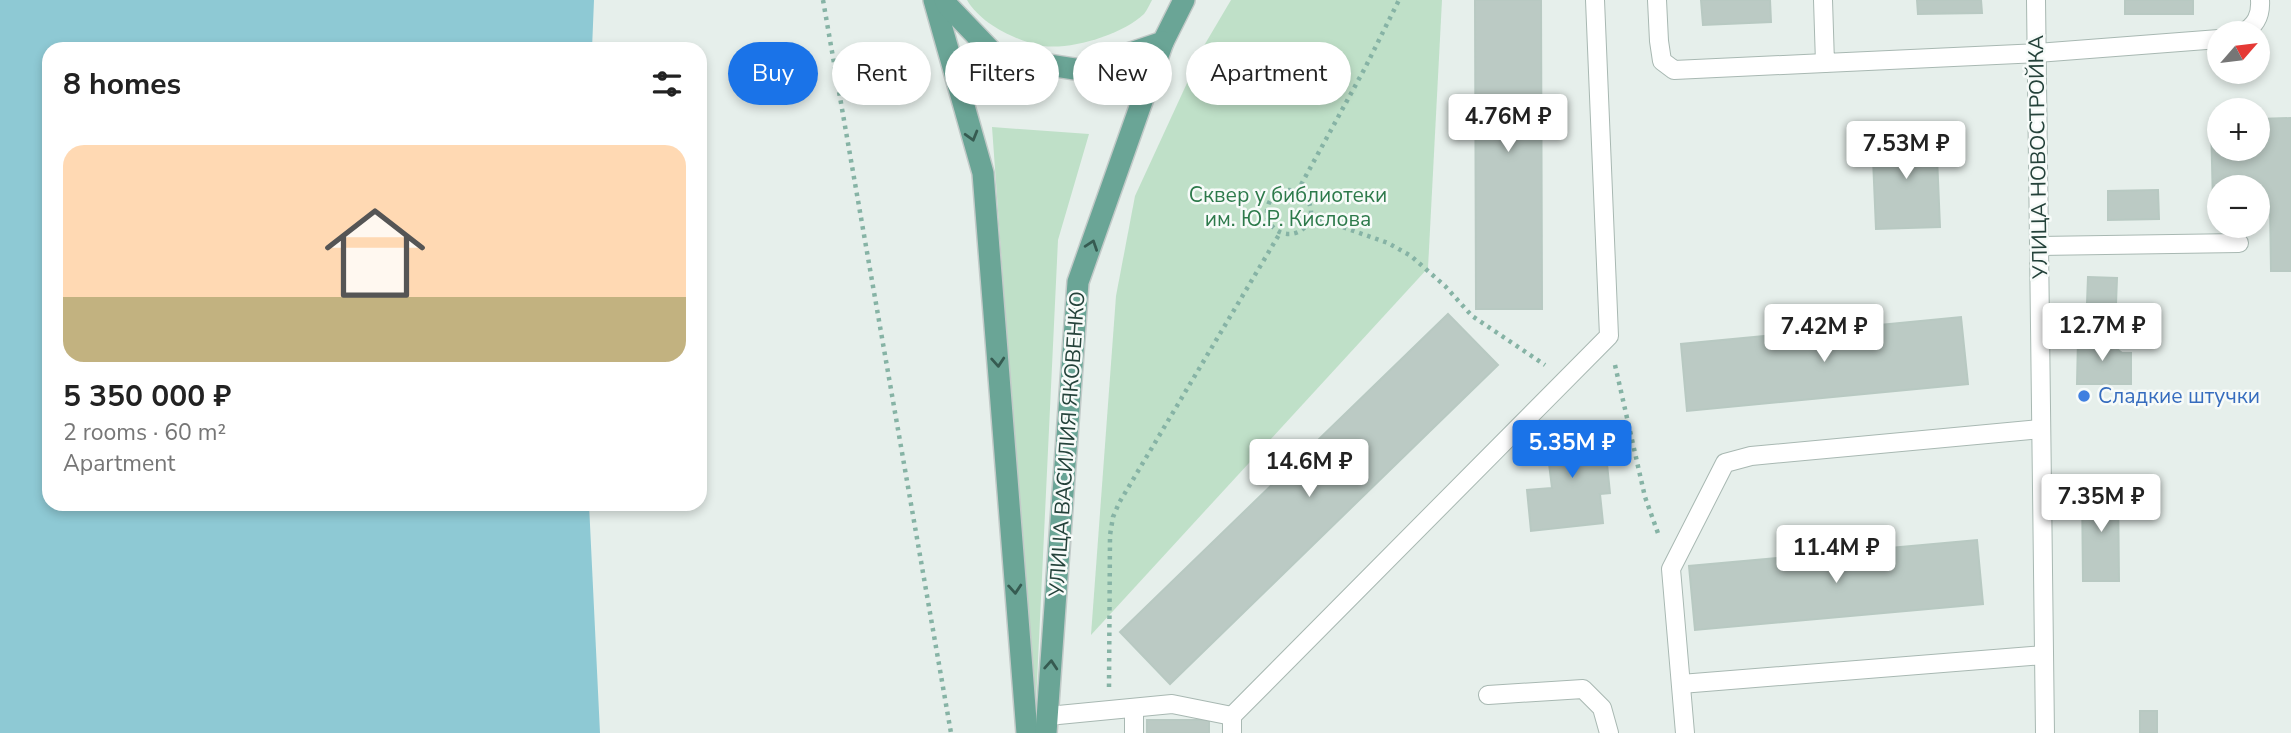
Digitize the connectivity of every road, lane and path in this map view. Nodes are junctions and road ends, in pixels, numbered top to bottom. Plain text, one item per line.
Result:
1 (823, 0) edge
2 (934, 0) edge
3 (945, 0) edge
4 (1184, 0) edge
5 (1399, 0) edge
6 (1595, 0) edge
7 (1657, 0) edge
8 (1823, 0) edge
9 (2036, 0) edge
10 (2260, 0) edge
11 (2256, 21) edge
12 (2207, 40) edge
13 (1163, 42) edge
14 (2036, 53) junction
15 (1825, 63) junction
16 (1073, 69) edge
17 (1141, 105) edge
18 (1297, 192) junction
19 (1311, 216) junction
20 (1280, 233) junction
21 (2239, 243) dead end
22 (2039, 246) junction
23 (1609, 337) junction
24 (1565, 378) junction
25 (2041, 429) junction
26 (1671, 569) junction
27 (2044, 655) junction
28 (1681, 684) junction
29 (1488, 695) dead end
30 (1134, 708) junction
31 (1108, 710) junction
32 (1047, 725) edge
33 (1232, 725) edge
34 (951, 733) edge
35 (1027, 733) edge
36 (1134, 733) edge
37 (1609, 733) edge
38 (1685, 733) edge
39 (2045, 733) edge

1 - 34 path
2 -> 35 main road
3 - 16 main road
4 - 13 main road, УЛИЦА ВАСИЛИЯ ЯКОВЕНКО
5 - 18 path
6 - 23 lane
7 - 15 lane
8 - 15 lane
9 - 14 lane, УЛИЦА НОВОСТРОЙКА
10 - 11 lane
12 - 14 lane
14 - 15 lane
14 - 22 lane, УЛИЦА НОВОСТРОЙКА
32 -> 17 main road, УЛИЦА ВАСИЛИЯ ЯКОВЕНКО
18 - 19 path
18 - 20 path
19 - 20 path
19 - 24 path
20 - 31 path
21 - 22 lane
22 - 25 lane, УЛИЦА НОВОСТРОЙКА
23 - 24 lane
23 - 26 path
24 - 33 lane
25 - 26 lane
25 - 27 lane, УЛИЦА НОВОСТРОЙКА
26 - 28 lane
27 - 28 lane
27 - 39 lane, УЛИЦА НОВОСТРОЙКА
28 - 38 lane
29 - 37 lane
30 - 31 lane
30 - 33 lane
30 - 36 lane
31 - 32 lane

